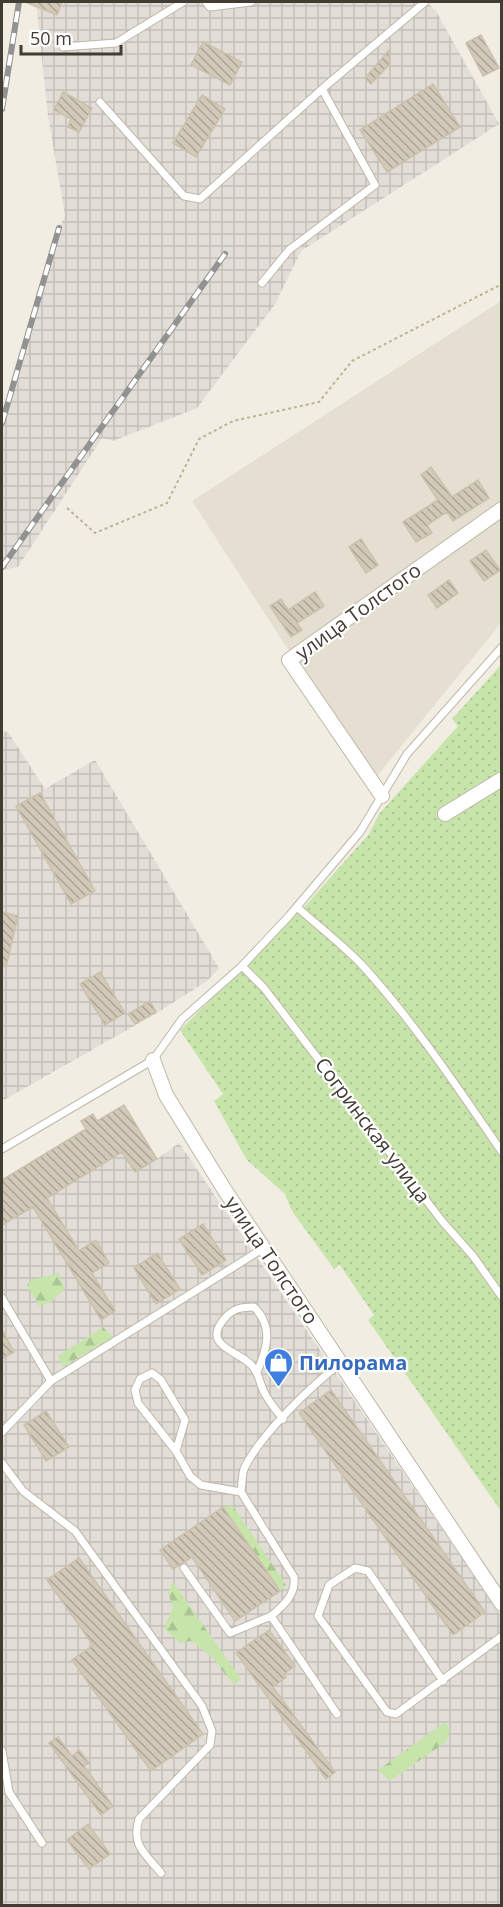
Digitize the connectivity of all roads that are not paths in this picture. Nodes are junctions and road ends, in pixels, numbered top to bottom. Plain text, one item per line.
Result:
1 (183, 2) edge
2 (206, 2) edge
3 (251, 2) edge
4 (425, 2) edge
5 (63, 46) dead end
6 (322, 89) junction
7 (100, 102) dead end
8 (262, 283) dead end
9 (501, 509) edge
10 (501, 647) edge
11 (501, 779) edge
12 (382, 796) junction
13 (445, 814) dead end
14 (297, 907) junction
15 (242, 966) junction
16 (153, 1060) junction
17 (2, 1149) edge
18 (501, 1152) edge
19 (264, 1248) junction
20 (501, 1297) edge
21 (2, 1298) edge
22 (341, 1363) junction
23 (257, 1372) junction
24 (51, 1381) junction
25 (283, 1419) junction
26 (2, 1432) edge
27 (176, 1451) junction
28 (2, 1463) edge
29 (241, 1492) junction
30 (184, 1568) dead end
31 (501, 1604) edge
32 (271, 1616) junction
33 (501, 1635) edge
34 (443, 1681) junction
35 (337, 1714) dead end
36 (2, 1751) edge
37 (42, 1843) dead end
38 (161, 1873) dead end

1 - 5 lane
2 - 3 lane
4 - 6 lane
6 - 7 lane
6 - 8 lane
9 - 12 street, улица Толстого
10 - 12 lane
11 - 13 street
12 - 14 lane
14 - 15 lane
14 - 18 lane
15 - 16 lane
15 - 20 lane, Согринская улица
16 - 17 lane
16 - 19 street, улица Толстого
19 - 22 street, улица Толстого
19 - 24 lane
21 - 24 lane
22 - 25 lane
22 - 31 street, улица Толстого
23 - 23 lane
23 - 25 lane
24 - 26 lane
25 - 29 lane
27 - 27 lane
27 - 29 lane
28 - 38 lane
29 - 32 lane
30 - 32 lane
32 - 35 lane
33 - 34 lane
34 - 34 lane
36 - 37 lane

